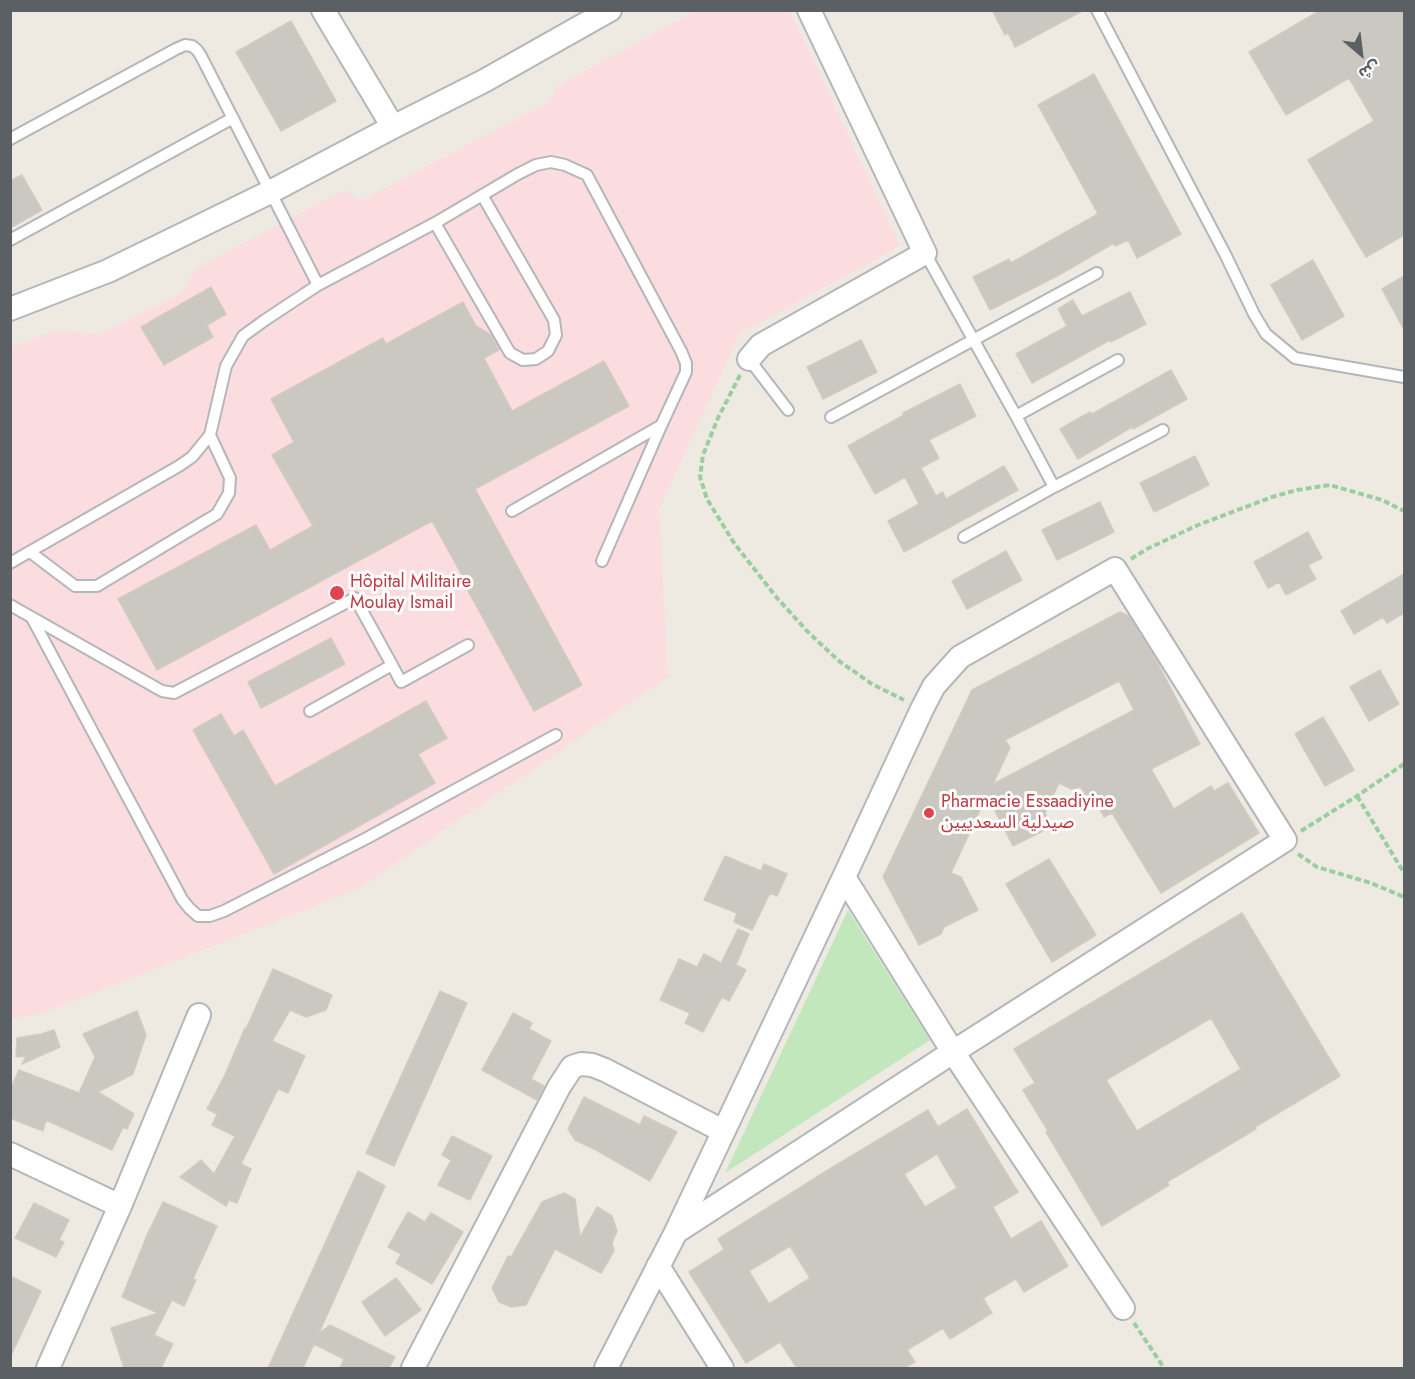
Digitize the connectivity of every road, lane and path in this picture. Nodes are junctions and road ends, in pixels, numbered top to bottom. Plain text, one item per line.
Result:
1 (322, 10) edge
2 (610, 10) edge
3 (809, 10) edge
4 (1097, 10) edge
5 (233, 118) junction
6 (393, 127) junction
7 (10, 139) edge
8 (270, 192) junction
9 (482, 195) junction
10 (435, 223) junction
11 (10, 240) edge
12 (926, 253) junction
13 (1097, 273) dead end
14 (318, 285) junction
15 (10, 309) edge
16 (974, 340) junction
17 (749, 359) junction
18 (1118, 360) dead end
19 (1404, 377) edge
20 (788, 410) dead end
21 (1016, 416) junction
22 (831, 417) dead end
23 (661, 426) junction
24 (1162, 430) dead end
25 (210, 435) junction
26 (1054, 487) junction
27 (512, 511) dead end
28 (1404, 511) edge
29 (964, 537) dead end
30 (30, 552) junction
31 (602, 561) dead end
32 (10, 563) edge
33 (1115, 569) junction
34 (10, 604) edge
35 (32, 618) junction
36 (468, 645) dead end
37 (392, 665) junction
38 (922, 709) junction
39 (310, 711) dead end
40 (556, 735) dead end
41 (1404, 764) edge
42 (1358, 796) junction
43 (1285, 840) junction
44 (1404, 873) edge
45 (844, 877) junction
46 (1404, 897) edge
47 (199, 1015) dead end
48 (953, 1052) junction
49 (723, 1131) junction
50 (10, 1154) edge
51 (120, 1206) junction
52 (676, 1232) junction
53 (658, 1266) junction
54 (1123, 1308) joint
55 (48, 1368) edge
56 (413, 1368) edge
57 (606, 1368) edge
58 (722, 1368) edge
59 (1164, 1368) edge

1 - 6 street
2 - 6 street
3 - 12 street
4 - 19 lane
5 - 7 lane
5 - 8 lane
5 - 11 lane
6 - 8 street
8 - 14 lane
8 - 15 street
9 - 10 lane
9 - 10 lane
9 - 23 lane
10 - 14 lane
12 - 16 lane
12 - 17 street
13 - 16 lane
14 - 25 lane
16 - 21 lane
16 - 22 lane
17 - 20 lane
17 - 38 path
18 - 21 lane
21 - 26 lane
23 - 27 lane
23 - 31 lane
24 - 26 lane
25 - 30 lane
25 - 30 lane
26 - 29 lane
28 - 33 path
30 - 32 lane
33 - 38 street
33 - 43 street
34 - 35 lane
35 - 37 lane
35 - 40 lane
36 - 37 lane
37 - 39 lane
38 - 45 street
41 - 42 path
42 - 43 path
42 - 44 path
43 - 46 path
43 - 48 street
45 - 48 street
45 - 49 street
47 - 51 street
48 - 52 street
48 - 54 street
49 - 52 street
49 - 56 street
50 - 51 street
51 - 55 street
52 - 53 street
53 - 57 street
53 - 58 street
54 - 59 path

